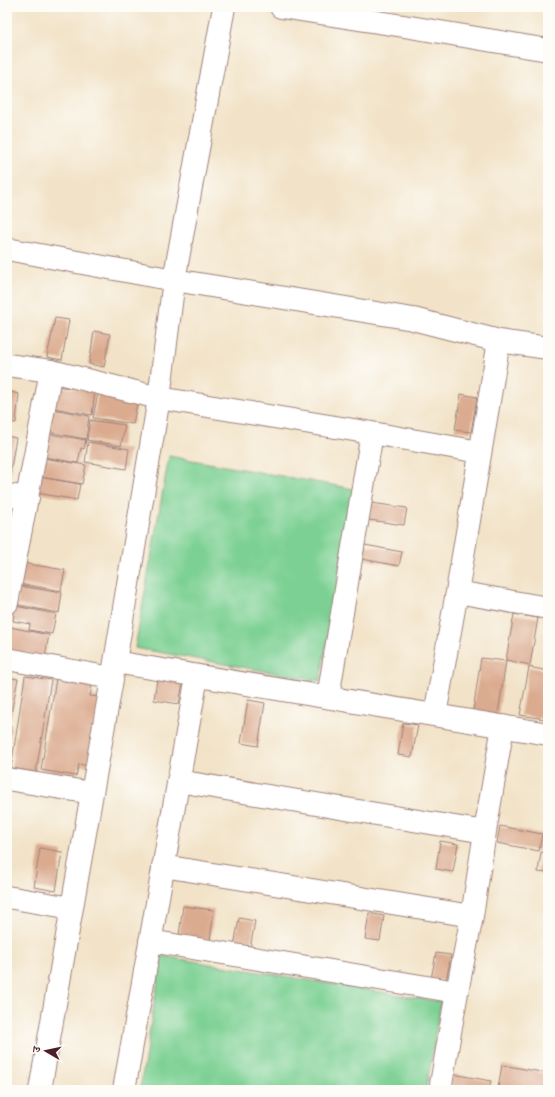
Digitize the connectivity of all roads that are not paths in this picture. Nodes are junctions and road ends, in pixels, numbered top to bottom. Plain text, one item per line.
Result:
1 (224, 7) edge
2 (281, 7) edge
3 (548, 50) edge
4 (7, 249) edge
5 (174, 280) junction
6 (499, 341) junction
7 (548, 348) edge
8 (7, 365) edge
9 (51, 372) junction
10 (159, 398) junction
11 (372, 433) junction
12 (480, 452) junction
13 (17, 496) edge
14 (457, 592) junction
15 (7, 603) edge
16 (548, 608) edge
17 (7, 659) edge
18 (114, 670) junction
19 (197, 676) junction
20 (328, 697) junction
21 (435, 715) junction
22 (503, 726) junction
23 (548, 734) edge
24 (7, 779) edge
25 (178, 781) junction
26 (92, 793) junction
27 (484, 832) junction
28 (163, 866) junction
29 (7, 897) edge
30 (72, 908) junction
31 (472, 916) junction
32 (150, 941) junction
33 (457, 992) junction
34 (40, 1090) edge
35 (124, 1090) edge
36 (440, 1090) edge

1 - 5 street
2 - 3 street
4 - 5 street
5 - 6 street
5 - 10 street
6 - 7 street
6 - 12 street
8 - 9 street
9 - 10 street
9 - 13 street
10 - 11 street
10 - 18 street
11 - 12 street
11 - 20 street
12 - 14 street
13 - 15 street
14 - 16 street
14 - 21 street
17 - 18 street
18 - 19 street
18 - 26 street
19 - 20 street
19 - 25 street
20 - 21 street
21 - 22 street
22 - 23 street
22 - 27 street
24 - 26 street
25 - 27 street
25 - 28 street
26 - 30 street
27 - 31 street
28 - 31 street
28 - 32 street
29 - 30 street
30 - 34 street
31 - 33 street
32 - 33 street
32 - 35 street
33 - 36 street

